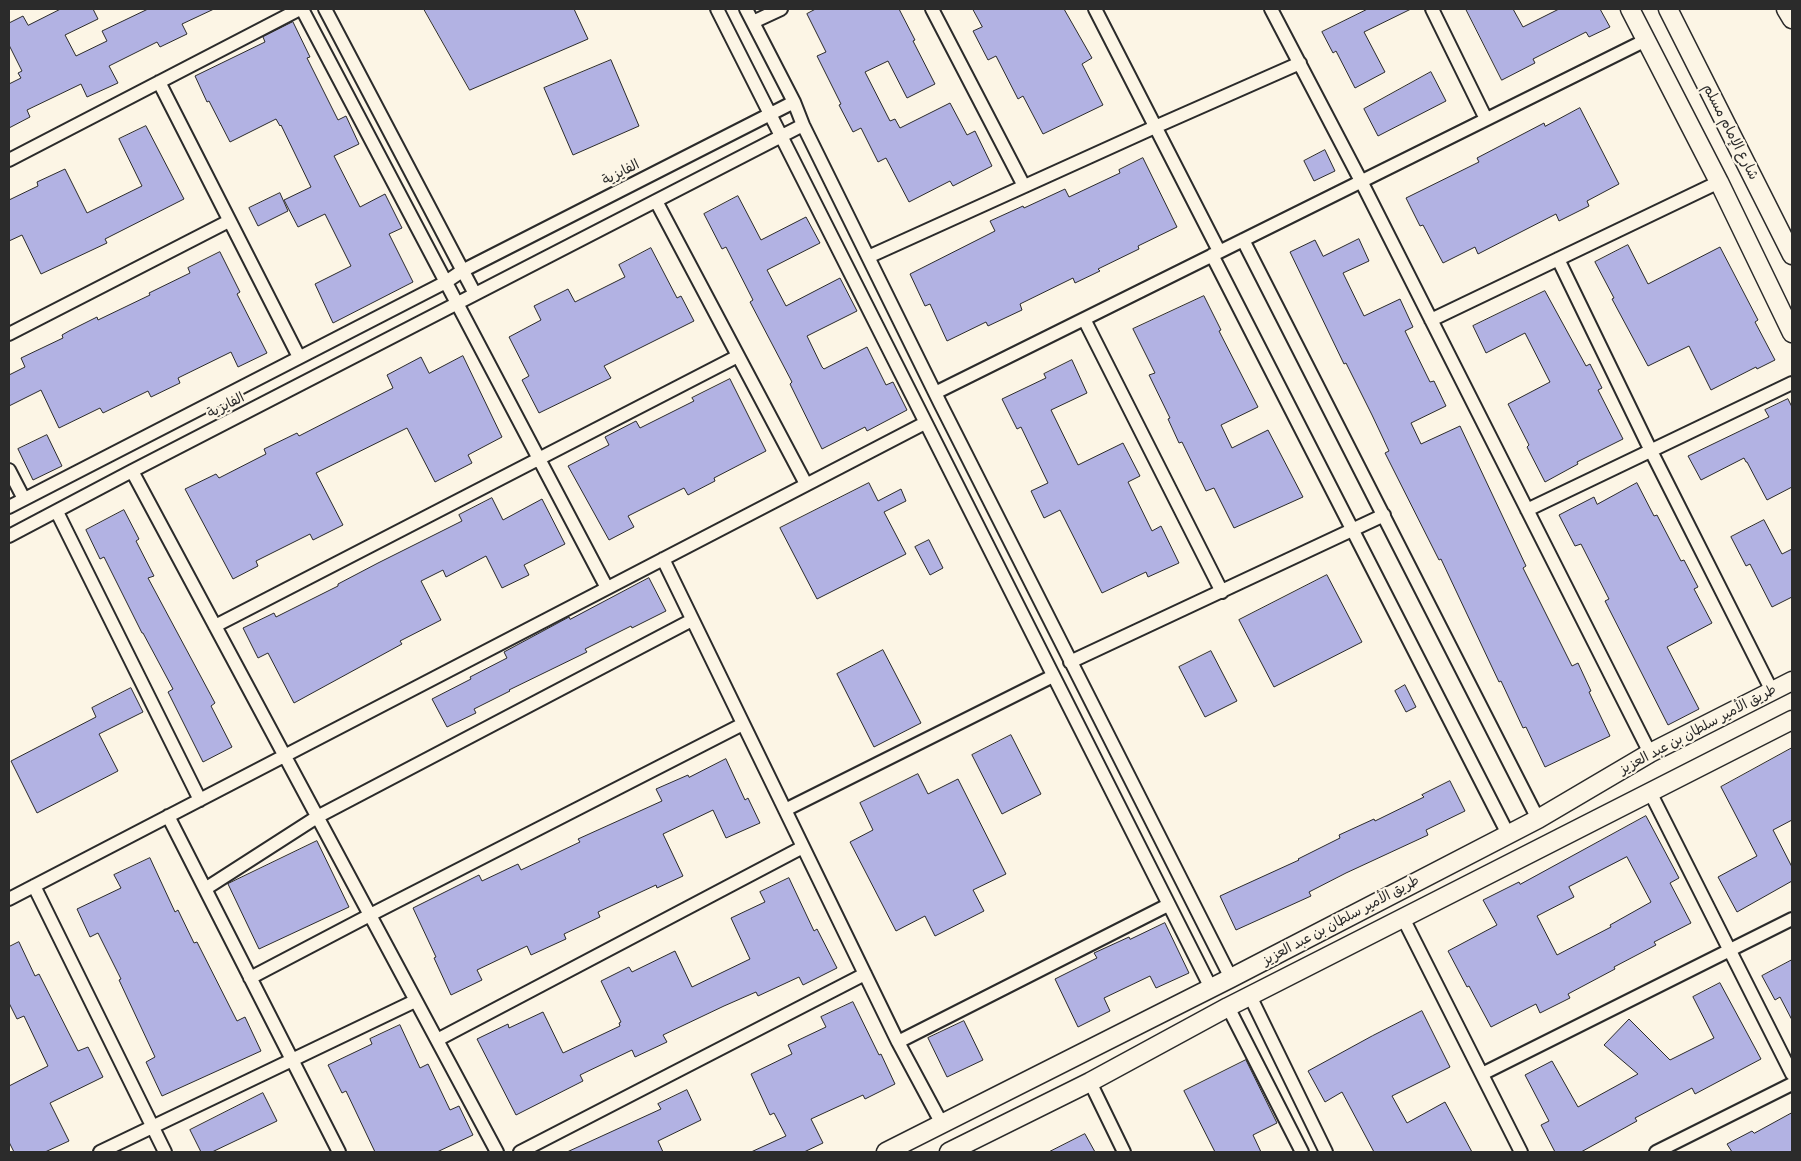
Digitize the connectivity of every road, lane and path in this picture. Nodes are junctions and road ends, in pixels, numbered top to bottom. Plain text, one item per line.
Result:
1 (301, 9) edge
2 (325, 9) edge
3 (717, 9) edge
4 (746, 9) edge
5 (781, 9) edge
6 (932, 9) edge
7 (1095, 9) edge
8 (1271, 9) edge
9 (1432, 9) edge
10 (1630, 9) edge
11 (1668, 9) edge
12 (1786, 9) edge
13 (1792, 19) edge
14 (753, 22) junction
15 (1646, 40) junction
16 (1300, 63) junction
17 (159, 82) junction
18 (794, 102) junction
19 (770, 115) junction
20 (1486, 119) junction
21 (804, 125) junction
22 (1155, 127) junction
23 (782, 136) junction
24 (9, 160) edge
25 (1361, 181) junction
26 (1719, 182) junction
27 (1024, 186) junction
28 (656, 201) junction
29 (229, 221) junction
30 (1243, 240) junction
31 (1216, 253) junction
32 (1792, 255) edge
33 (868, 257) junction
34 (1558, 259) junction
35 (462, 271) junction
36 (446, 282) junction
37 (475, 294) junction
38 (457, 303) junction
39 (1084, 319) junction
40 (1431, 320) junction
41 (1792, 333) edge
42 (9, 334) edge
43 (738, 356) junction
44 (299, 357) junction
45 (1792, 383) edge
46 (935, 393) junction
47 (925, 423) junction
48 (1651, 451) junction
49 (540, 458) junction
50 (9, 470) edge
51 (132, 471) junction
52 (806, 484) junction
53 (24, 499) junction
54 (9, 507) edge
55 (1527, 510) junction
56 (57, 512) junction
57 (1384, 515) junction
58 (1353, 531) junction
59 (9, 536) edge
60 (663, 559) junction
61 (607, 588) junction
62 (1222, 592) junction
63 (692, 620) junction
64 (215, 626) junction
65 (1070, 662) junction
66 (1053, 676) junction
67 (1792, 682) edge
68 (1772, 692) junction
69 (1792, 720) edge
70 (743, 724) junction
71 (1650, 753) junction
72 (284, 756) junction
73 (1650, 792) junction
74 (200, 800) junction
75 (785, 810) junction
76 (168, 816) junction
77 (317, 817) junction
78 (1538, 819) junction
79 (1508, 834) junction
80 (803, 847) junction
81 (34, 886) junction
82 (205, 889) junction
83 (9, 899) edge
84 (1168, 905) junction
85 (370, 915) junction
86 (1403, 918) junction
87 (1792, 919) edge
88 (1730, 950) junction
89 (865, 974) junction
90 (250, 978) junction
91 (1231, 978) junction
92 (1211, 988) junction
93 (1250, 996) junction
94 (415, 1000) junction
95 (1228, 1007) junction
96 (437, 1040) junction
97 (898, 1042) junction
98 (292, 1061) junction
99 (1482, 1074) junction
100 (1792, 1074) edge
101 (1090, 1082) junction
102 (1792, 1084) edge
103 (942, 1124) junction
104 (152, 1126) junction
105 (100, 1152) edge
106 (165, 1152) edge
107 (339, 1152) edge
108 (497, 1152) edge
109 (520, 1152) edge
110 (886, 1152) edge
111 (949, 1152) edge
112 (1124, 1152) edge
113 (1302, 1152) edge
114 (1326, 1152) edge
115 (1521, 1152) edge
116 (1656, 1152) edge

1 - 17 street
1 - 36 street
2 - 35 street
3 - 19 street
4 - 14 street
5 - 14 street
6 - 27 street
7 - 22 street
8 - 16 street
9 - 20 street
10 - 15 main road
11 - 32 main road, شارع الإمام مسلم
12 - 13 main road
14 - 18 street
15 - 20 street
15 - 26 main road
16 - 22 street
16 - 25 street
17 - 24 street
17 - 29 street
18 - 19 street, الفايزية
18 - 21 street
19 - 23 street
19 - 35 street, الفايزية
20 - 25 street
21 - 23 street, الفايزية
21 - 33 street
22 - 27 street
22 - 31 street
23 - 28 street, الفايزية
23 - 47 street
25 - 30 street
25 - 40 street
26 - 34 street
26 - 41 main road
27 - 33 street
28 - 37 street, الفايزية
28 - 43 street
29 - 42 street
29 - 44 street
30 - 31 street
30 - 57 street
31 - 39 street
31 - 58 street
33 - 46 street
34 - 40 street
34 - 48 street
35 - 36 street, الفايزية
35 - 37 street
36 - 38 street
36 - 44 street, الفايزية
37 - 38 street, الفايزية
38 - 49 street
38 - 51 street, الفايزية
39 - 46 street
39 - 62 street
40 - 55 street
43 - 49 street
43 - 52 street
44 - 53 street, الفايزية
45 - 48 street
46 - 65 street
47 - 52 street
47 - 66 street
48 - 55 street
48 - 68 street
49 - 61 street
49 - 64 street
50 - 53 street
51 - 56 street, الفايزية
51 - 64 street
52 - 60 street
53 - 54 street, الفايزية
55 - 71 street
56 - 59 street, الفايزية
56 - 74 street
57 - 58 street
57 - 78 street
58 - 62 street
58 - 79 street
60 - 61 street
60 - 63 street
61 - 72 street
62 - 65 street
63 - 70 street
63 - 77 street
64 - 72 street
65 - 91 street
66 - 75 street
66 - 84 street
67 - 68 main road, طريق الأمير سلطان بن عبد العزيز
68 - 71 main road, طريق الأمير سلطان بن عبد العزيز
69 - 73 main road, طريق الأمير سلطان بن عبد العزيز
70 - 75 street
70 - 85 street
71 - 78 main road, طريق الأمير سلطان بن عبد العزيز
72 - 74 street
72 - 77 street
73 - 86 main road, طريق الأمير سلطان بن عبد العزيز
73 - 88 street
74 - 76 street
75 - 80 street
76 - 81 street
76 - 82 street
77 - 82 street
77 - 85 street
78 - 79 main road, طريق الأمير سلطان بن عبد العزيز
79 - 91 main road, طريق الأمير سلطان بن عبد العزيز
80 - 89 street
80 - 96 street
81 - 83 street
81 - 104 street
82 - 90 street
84 - 92 street
84 - 97 street
85 - 90 street
85 - 94 street
86 - 93 main road, طريق الأمير سلطان بن عبد العزيز
86 - 99 street
87 - 88 street
88 - 99 street
88 - 100 street
89 - 97 street
89 - 109 street
90 - 98 street
91 - 92 main road, طريق الأمير سلطان بن عبد العزيز
92 - 103 main road, طريق الأمير سلطان بن عبد العزيز
93 - 95 main road, طريق الأمير سلطان بن عبد العزيز
93 - 114 street
94 - 96 street
94 - 98 street
95 - 101 main road, طريق الأمير سلطان بن عبد العزيز
95 - 113 street
96 - 108 street
97 - 103 street
98 - 104 street
98 - 107 street
99 - 115 street
101 - 111 main road, طريق الأمير سلطان بن عبد العزيز
101 - 112 street
102 - 116 street
103 - 110 main road, طريق الأمير سلطان بن عبد العزيز
104 - 105 street
104 - 106 street

